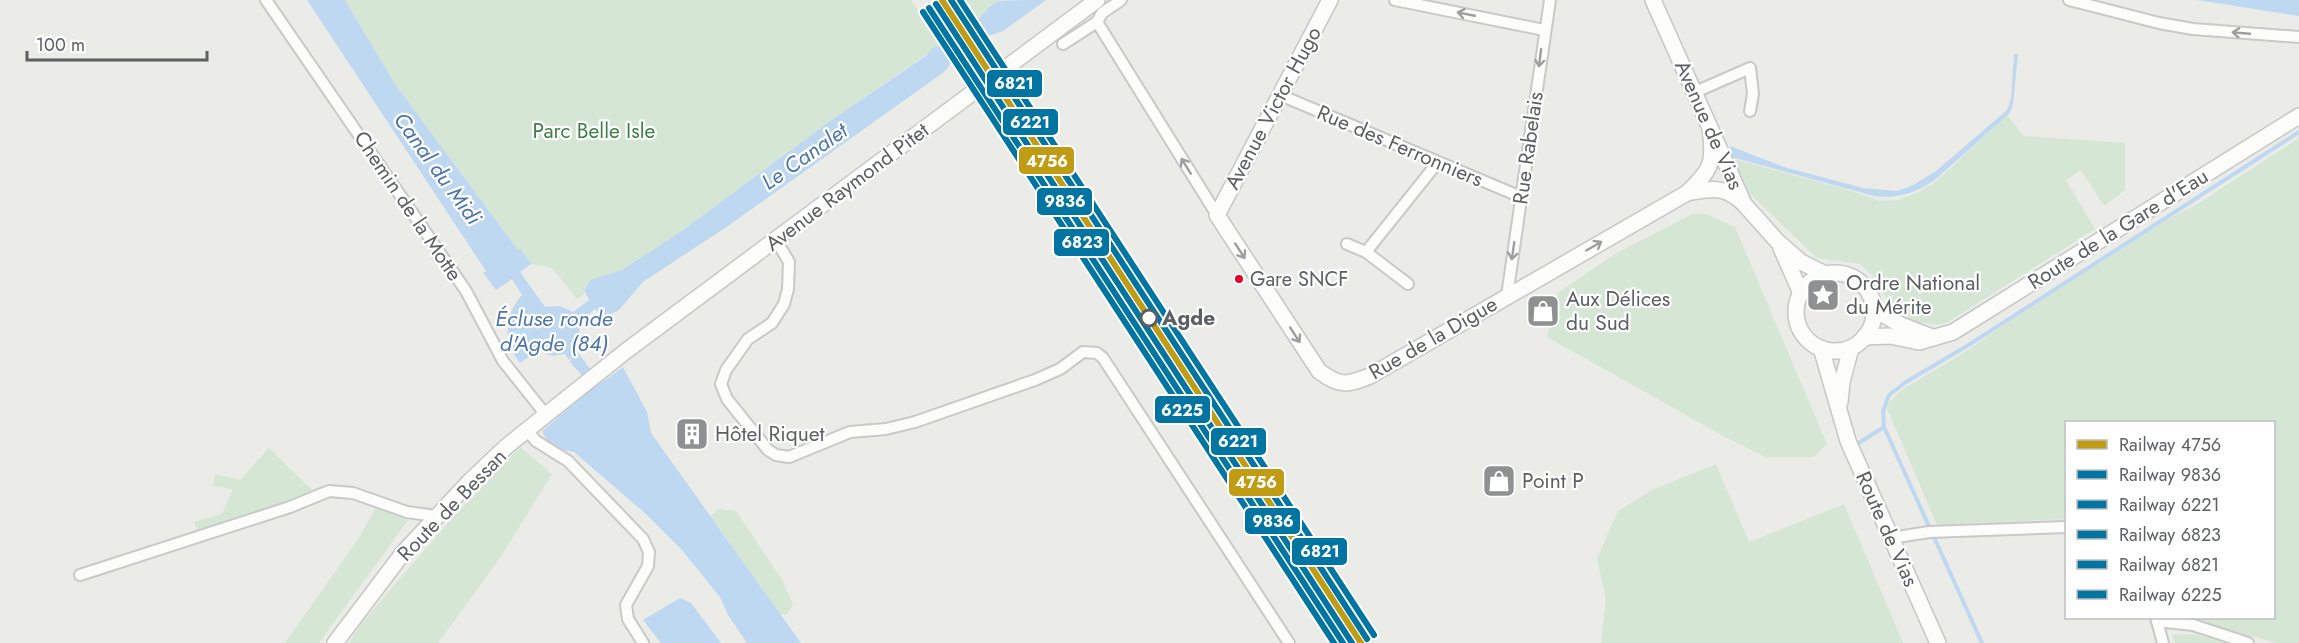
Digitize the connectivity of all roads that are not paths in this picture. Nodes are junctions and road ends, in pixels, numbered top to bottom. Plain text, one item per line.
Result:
1 (266, 0) edge
2 (1097, 0) edge
3 (1121, 0) edge
4 (1330, 0) edge
5 (1395, 0) edge
6 (1550, 0) edge
7 (1653, 0) edge
8 (2069, 0) edge
9 (1097, 22) junction
10 (1544, 30) junction
11 (2299, 37) edge
12 (1063, 44) dead end
13 (1693, 93) junction
14 (1280, 95) junction
15 (1750, 111) dead end
16 (2299, 116) edge
17 (1710, 129) junction
18 (1438, 162) junction
19 (1686, 193) junction
20 (1521, 197) junction
21 (1744, 204) junction
22 (1217, 215) junction
23 (776, 240) junction
24 (1778, 242) junction
25 (1347, 244) dead end
26 (1366, 252) junction
27 (1825, 274) junction
28 (1408, 284) dead end
29 (1800, 291) junction
30 (1507, 296) junction
31 (1874, 309) junction
32 (1864, 337) junction
33 (1935, 339) junction
34 (1821, 348) junction
35 (1851, 348) junction
36 (591, 378) joint
37 (1839, 414) junction
38 (546, 415) junction
39 (527, 430) junction
40 (433, 520) junction
41 (2065, 527) edge
42 (1891, 538) junction
43 (80, 575) dead end
44 (2157, 619) edge
45 (335, 643) edge
46 (643, 643) edge
47 (1289, 643) edge
48 (1938, 643) edge
49 (2163, 643) edge
50 (2248, 643) edge

1 - 38 street, Chemin de la Motte
2 - 23 main road, Avenue Raymond Pitet
3 - 9 street
4 - 14 main road, Avenue Victor Hugo
10 -> 5 street
6 - 10 street, Rue Rabelais
7 - 13 main road, Avenue de Vias
11 -> 8 street
9 - 12 street
22 -> 9 street, Rue de la Digue
10 -> 20 street, Rue Rabelais
13 - 15 street
13 - 17 main road, Avenue de Vias
14 - 18 street, Rue des Ferronniers
14 - 22 main road, Avenue Victor Hugo
16 - 33 main road, Route de la Gare d'Eau
17 - 19 main road, Rue de la Digue
17 - 21 main road, Avenue de Vias
18 - 20 street, Rue des Ferronniers
18 - 26 street
19 - 21 main road, Rue de la Digue
30 -> 19 main road, Rue de la Digue
20 -> 30 street, Rue Rabelais
21 - 24 main road, Avenue de Vias
22 -> 30 main road, Rue de la Digue
23 - 36 main road, Avenue Raymond Pitet
23 - 47 street
24 - 27 main road, Avenue de Vias
24 - 29 main road, Avenue de Vias
25 - 26 street
26 - 28 street
27 - 29 main road
27 - 31 main road
29 - 34 main road
31 - 32 main road
31 - 33 main road
32 - 33 main road, Route de la Gare d'Eau
32 - 35 main road
34 - 35 main road
34 - 37 main road, Route de Vias
35 - 37 main road, Route de Vias
36 - 38 main road, Route de Bessan
37 - 42 main road, Route de Vias
38 - 39 main road, Route de Bessan
39 - 40 main road, Route de Bessan
39 - 46 street
40 - 43 street
40 - 45 main road, Route de Bessan
41 - 42 street
42 - 48 main road, Route de Vias
44 - 49 street
44 - 50 street

